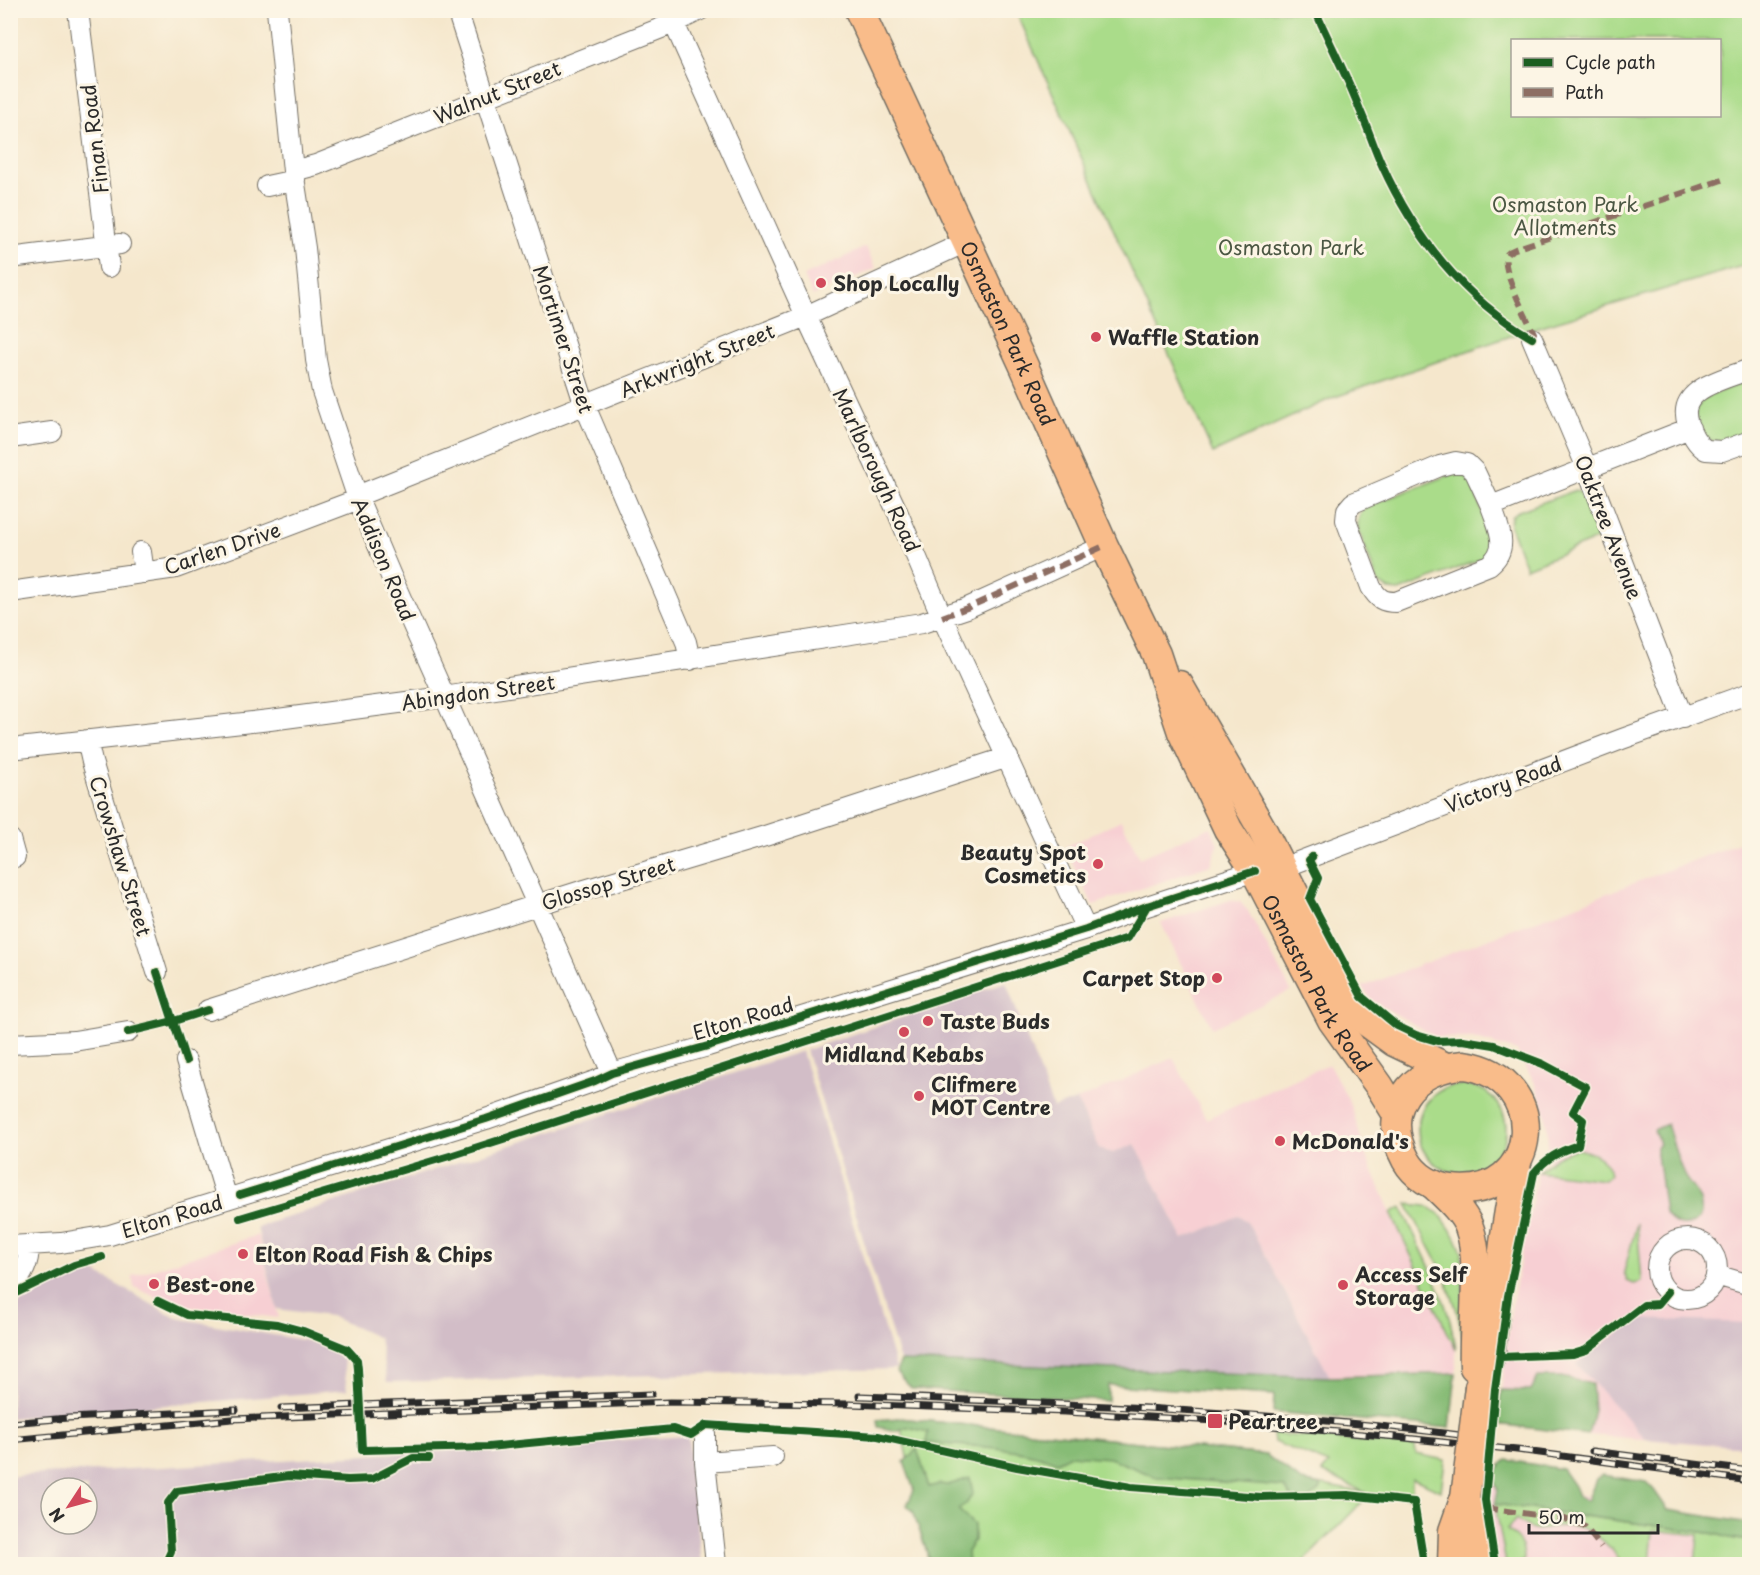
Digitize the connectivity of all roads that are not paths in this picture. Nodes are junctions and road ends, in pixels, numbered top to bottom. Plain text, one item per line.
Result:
1 (78, 10) edge
2 (277, 10) edge
3 (457, 10) edge
4 (700, 10) edge
5 (859, 10) edge
6 (671, 17) edge
7 (485, 97) junction
8 (294, 176) junction
9 (267, 186) dead end
10 (966, 242) junction
11 (113, 245) junction
12 (10, 258) edge
13 (109, 267) dead end
14 (806, 316) junction
15 (1532, 338) dead end
16 (1749, 369) edge
17 (585, 406) junction
18 (1690, 429) junction
19 (52, 432) dead end
20 (10, 438) edge
21 (1749, 441) edge
22 (1587, 468) junction
23 (358, 498) junction
24 (1491, 506) junction
25 (1104, 546) junction
26 (141, 552) dead end
27 (144, 573) junction
28 (10, 592) edge
29 (942, 617) junction
30 (690, 660) junction
31 (1749, 693) edge
32 (444, 697) junction
33 (1683, 718) junction
34 (87, 740) junction
35 (10, 749) edge
36 (1008, 757) junction
37 (1269, 869) junction
38 (537, 905) junction
39 (1086, 929) junction
40 (157, 972) dead end
41 (208, 1010) dead end
42 (128, 1032) dead end
43 (10, 1044) edge
44 (186, 1061) dead end
45 (1446, 1067) junction
46 (612, 1073) junction
47 (1396, 1113) junction
48 (1517, 1162) junction
49 (1433, 1184) junction
50 (227, 1199) junction
51 (20, 1246) edge
52 (1716, 1275) dead end
53 (1749, 1285) edge
54 (10, 1287) edge
55 (1479, 1387) junction
56 (705, 1433) dead end
57 (773, 1457) dead end
58 (705, 1462) junction
59 (1469, 1562) edge
60 (716, 1564) edge

1 - 11 street, Finan Road
2 - 8 street, Addison Road
3 - 7 street, Mortimer Street
4 - 6 street, Walnut Street
5 - 10 highway, Osmaston Park Road
6 - 7 street, Walnut Street
6 - 14 street, Marlborough Road
7 - 8 street, Walnut Street
7 - 17 street, Mortimer Street
8 - 9 street, Walnut Street
8 - 23 street, Addison Road
10 - 14 street, Arkwright Street
10 - 25 highway, Osmaston Park Road
11 - 12 street
11 - 13 street, Finan Road
14 - 17 street, Arkwright Street
14 - 29 street, Marlborough Road
15 - 22 street, Oaktree Avenue
16 - 18 street
17 - 23 street, Arkwright Street
17 - 30 street, Mortimer Street
18 - 21 street
18 - 22 street
19 - 20 street
22 - 24 street
22 - 33 street, Oaktree Avenue
23 - 27 street, Carlen Drive
23 - 32 street, Addison Road
24 - 24 street
25 - 29 street, Abingdon Street
25 - 37 highway, Osmaston Park Road
26 - 27 street
27 - 28 street, Carlen Drive
29 - 30 street, Abingdon Street
29 - 36 street, Marlborough Road
30 - 32 street, Abingdon Street
31 - 33 street, Victory Road
32 - 34 street, Abingdon Street
32 - 38 street, Addison Road
33 - 37 street, Victory Road
34 - 35 street, Abingdon Street
34 - 40 street, Crowshaw Street
36 - 38 street, Glossop Street
36 - 39 street, Marlborough Road
37 - 39 street, Elton Road
37 - 45 highway, Osmaston Park Road
37 - 47 highway, Osmaston Park Road
38 - 41 street, Glossop Street
38 - 46 street, Addison Road
39 - 46 street, Elton Road
42 - 43 street
44 - 50 street
45 - 47 highway, Osmaston Park Road
45 - 48 highway, Osmaston Park Road
46 - 50 street, Elton Road
47 - 49 highway, Osmaston Park Road
48 - 49 highway
48 - 55 highway, Osmaston Park Road
49 - 55 highway, Osmaston Park Road
50 - 51 street, Elton Road
51 - 54 street
52 - 53 street
55 - 59 highway, Osmaston Park Road, bridge
56 - 58 street
57 - 58 street
58 - 60 street

